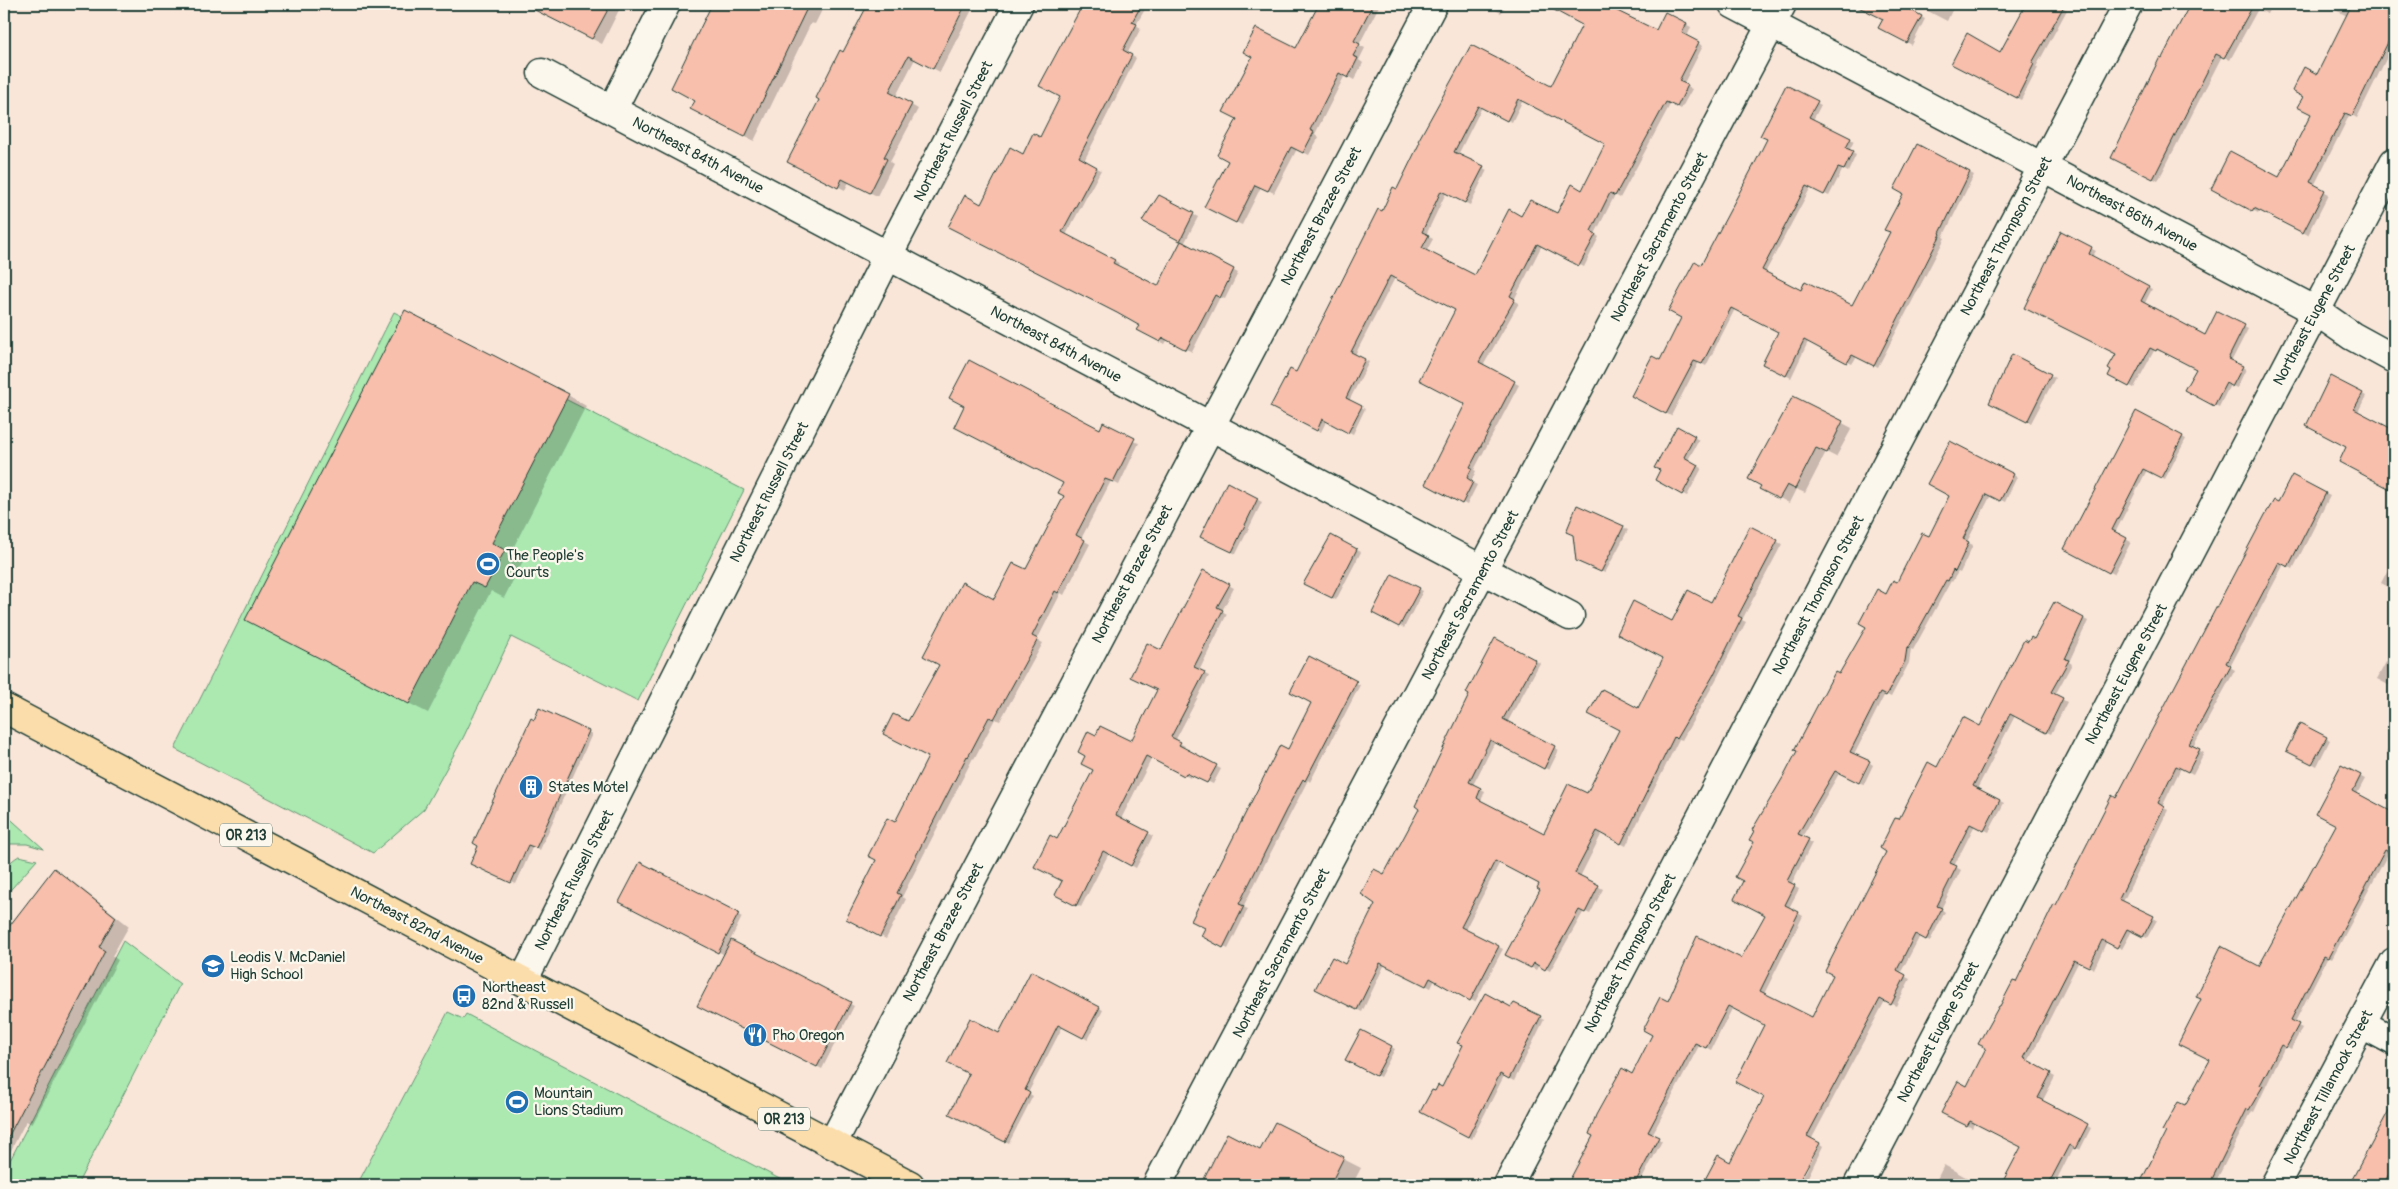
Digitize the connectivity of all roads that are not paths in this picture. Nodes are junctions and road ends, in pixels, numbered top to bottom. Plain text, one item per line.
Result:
1 (666, 4) edge
2 (1019, 4) edge
3 (1433, 4) edge
4 (1733, 4) edge
5 (2128, 4) edge
6 (1776, 14) edge
7 (542, 73) dead end
8 (612, 110) junction
9 (2394, 162) edge
10 (2043, 166) junction
11 (888, 255) junction
12 (2316, 311) junction
13 (2394, 359) edge
14 (1210, 426) junction
15 (1483, 570) junction
16 (1570, 616) dead end
17 (4, 708) edge
18 (2394, 962) edge
19 (523, 982) junction
20 (2362, 1024) junction
21 (2394, 1041) edge
22 (832, 1144) junction
23 (910, 1185) edge
24 (1157, 1185) edge
25 (1508, 1185) edge
26 (1858, 1185) edge
27 (2275, 1185) edge

1 - 8 street
2 - 11 street, Northeast Russell Street
3 - 14 street, Northeast Brazee Street
4 - 6 street, Northeast 86th Avenue
5 - 10 street, Northeast Thompson Street
6 - 10 street, Northeast 86th Avenue
6 - 15 street, Northeast Sacramento Street
7 - 8 street, Northeast 84th Avenue
8 - 11 street, Northeast 84th Avenue
9 - 12 street, Northeast Eugene Street
10 - 12 street, Northeast 86th Avenue
10 - 25 street, Northeast Thompson Street
11 - 14 street, Northeast 84th Avenue
11 - 19 street, Northeast Russell Street
12 - 13 street, Northeast 86th Avenue
12 - 26 street, Northeast Eugene Street
14 - 15 street, Northeast 84th Avenue
14 - 22 street, Northeast Brazee Street
15 - 16 street, Northeast 84th Avenue
15 - 24 street, Northeast Sacramento Street
17 - 19 main road, Northeast 82nd Avenue / OR 213
18 - 20 street, Northeast Tillamook Street
19 - 22 main road, Northeast 82nd Avenue / OR 213
20 - 21 street
20 - 27 street, Northeast Tillamook Street
22 - 23 main road, Northeast 82nd Avenue / OR 213

